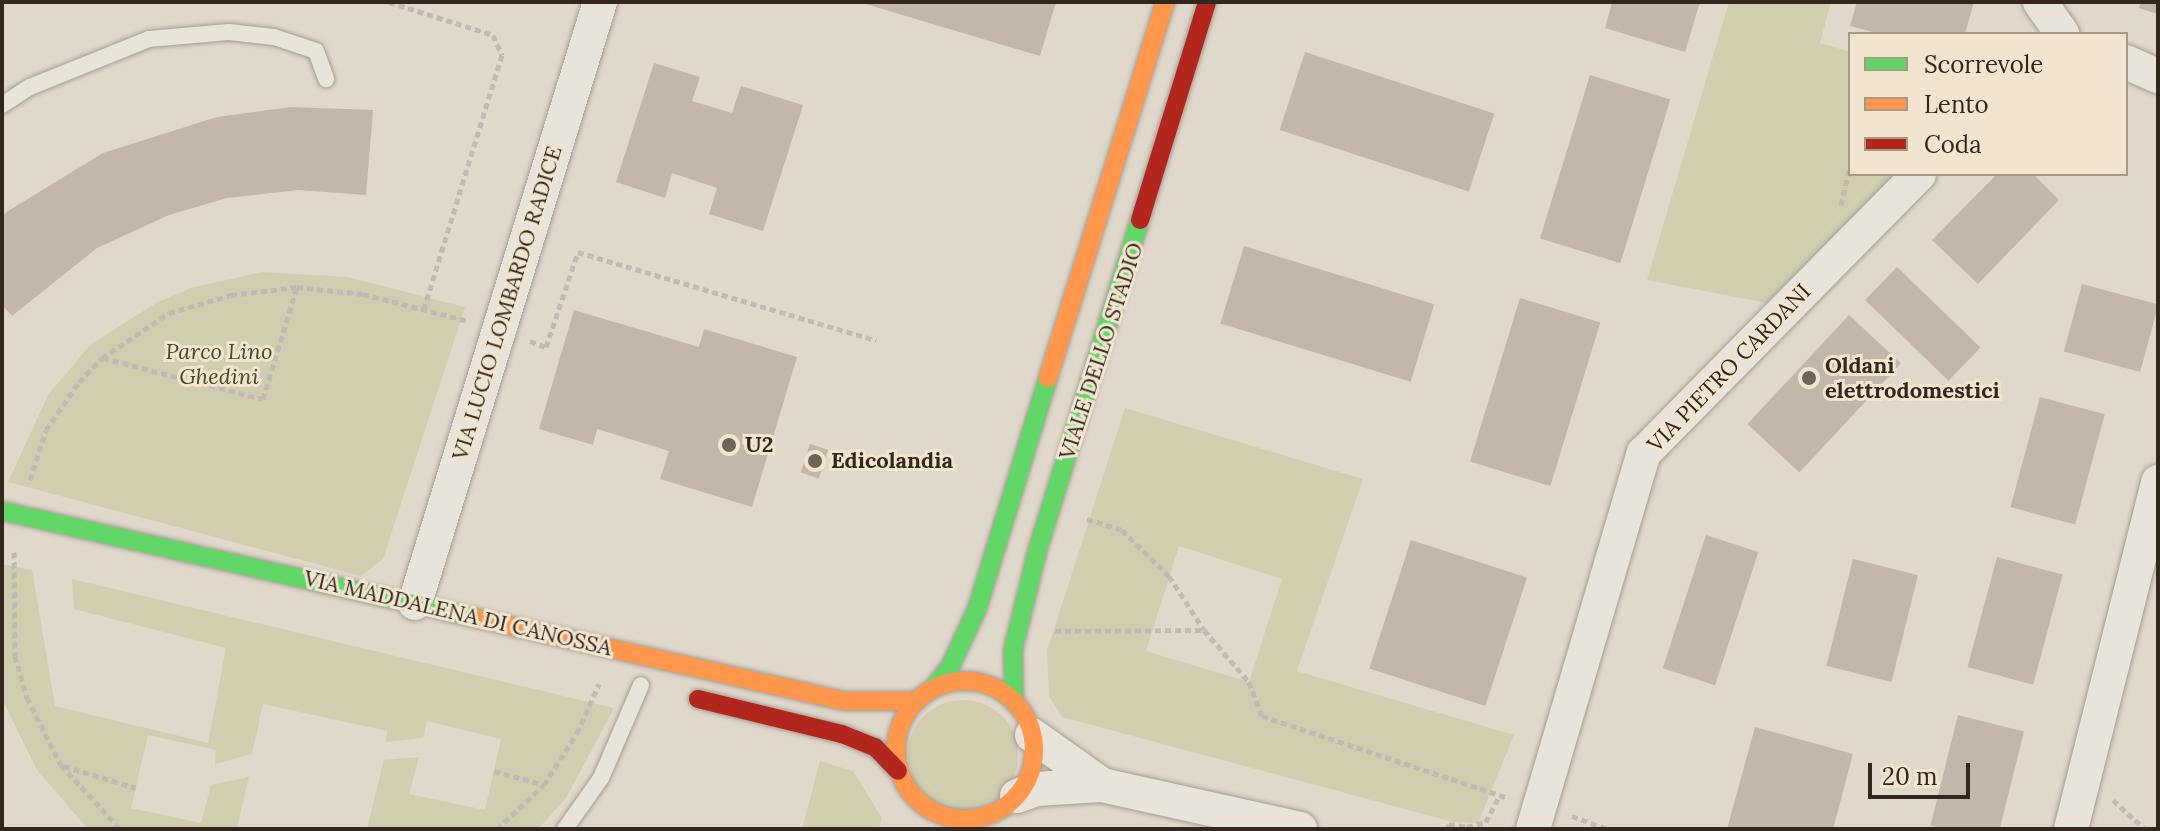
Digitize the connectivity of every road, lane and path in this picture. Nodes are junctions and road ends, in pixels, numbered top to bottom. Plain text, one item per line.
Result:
1 (389, 2) edge
2 (600, 2) edge
3 (1165, 2) edge
4 (1207, 2) edge
5 (2040, 2) edge
6 (2061, 32) edge
7 (2128, 63) edge
8 (2158, 76) edge
9 (326, 79) dead end
10 (2, 105) edge
11 (1917, 176) edge
12 (297, 287) junction
13 (424, 309) junction
14 (499, 330) junction
15 (876, 340) dead end
16 (102, 358) junction
17 (2158, 482) edge
18 (1051, 508) junction
19 (10, 513) edge
20 (2, 526) edge
21 (36, 538) dead end
22 (15, 542) dead end
23 (68, 548) dead end
24 (214, 556) junction
25 (331, 607) dead end
26 (423, 616) junction
27 (1019, 622) junction
28 (1204, 630) junction
29 (603, 646) junction
30 (543, 654) dead end
31 (629, 679) junction
32 (932, 689) junction
33 (686, 696) dead end
34 (915, 701) junction
35 (1014, 702) junction
36 (1032, 735) junction
37 (61, 765) junction
38 (494, 771) dead end
39 (898, 771) junction
40 (544, 785) junction
41 (1102, 785) junction
42 (136, 788) dead end
43 (908, 790) junction
44 (1500, 795) junction
45 (1008, 804) junction
46 (1536, 818) edge
47 (914, 820) dead end
48 (120, 829) edge
49 (497, 829) edge
50 (565, 829) edge
51 (977, 829) edge
52 (1300, 829) edge
53 (1448, 829) edge
54 (1608, 829) edge
55 (2071, 829) edge

1 - 13 path
2 - 14 street, VIA LUCIO LOMBARDO RADICE
3 - 32 street, VIALE DELLO STADIO
4 - 18 street, VIALE DELLO STADIO
5 - 6 street
7 - 8 street
9 - 10 lane
11 - 46 street, VIA PIETRO CARDANI
12 - 13 path
12 - 16 path
12 - 16 path
13 - 14 path
14 - 15 path
14 - 26 street, VIA LUCIO LOMBARDO RADICE
16 - 19 path
17 - 55 street
18 - 27 street, VIALE DELLO STADIO
18 - 28 path
19 - 24 street, VIA MADDALENA DI CANOSSA
20 - 21 street
22 - 37 path
23 - 24 street
24 - 26 street, VIA MADDALENA DI CANOSSA
25 - 26 street
26 - 29 street, VIA MADDALENA DI CANOSSA
27 - 28 path
27 - 35 street, VIALE DELLO STADIO
28 - 44 path
29 - 30 street
29 - 31 street
29 - 34 street, VIA MADDALENA DI CANOSSA
31 - 40 path
31 - 50 lane
32 - 34 street, VIALE DELLO STADIO
32 - 35 street, VIALE DELLO STADIO
33 - 39 street
34 - 39 street, VIALE DELLO STADIO
35 - 36 street, VIALE DELLO STADIO
36 - 41 street
36 - 45 street
37 - 42 path
37 - 48 path
38 - 40 path
39 - 43 street, VIALE DELLO STADIO
40 - 49 path
41 - 45 street
41 - 52 street
43 - 45 street, VIALE DELLO STADIO
43 - 47 street, VIALE DELLO STADIO
44 - 46 path
44 - 53 path
45 - 51 street
46 - 54 path

